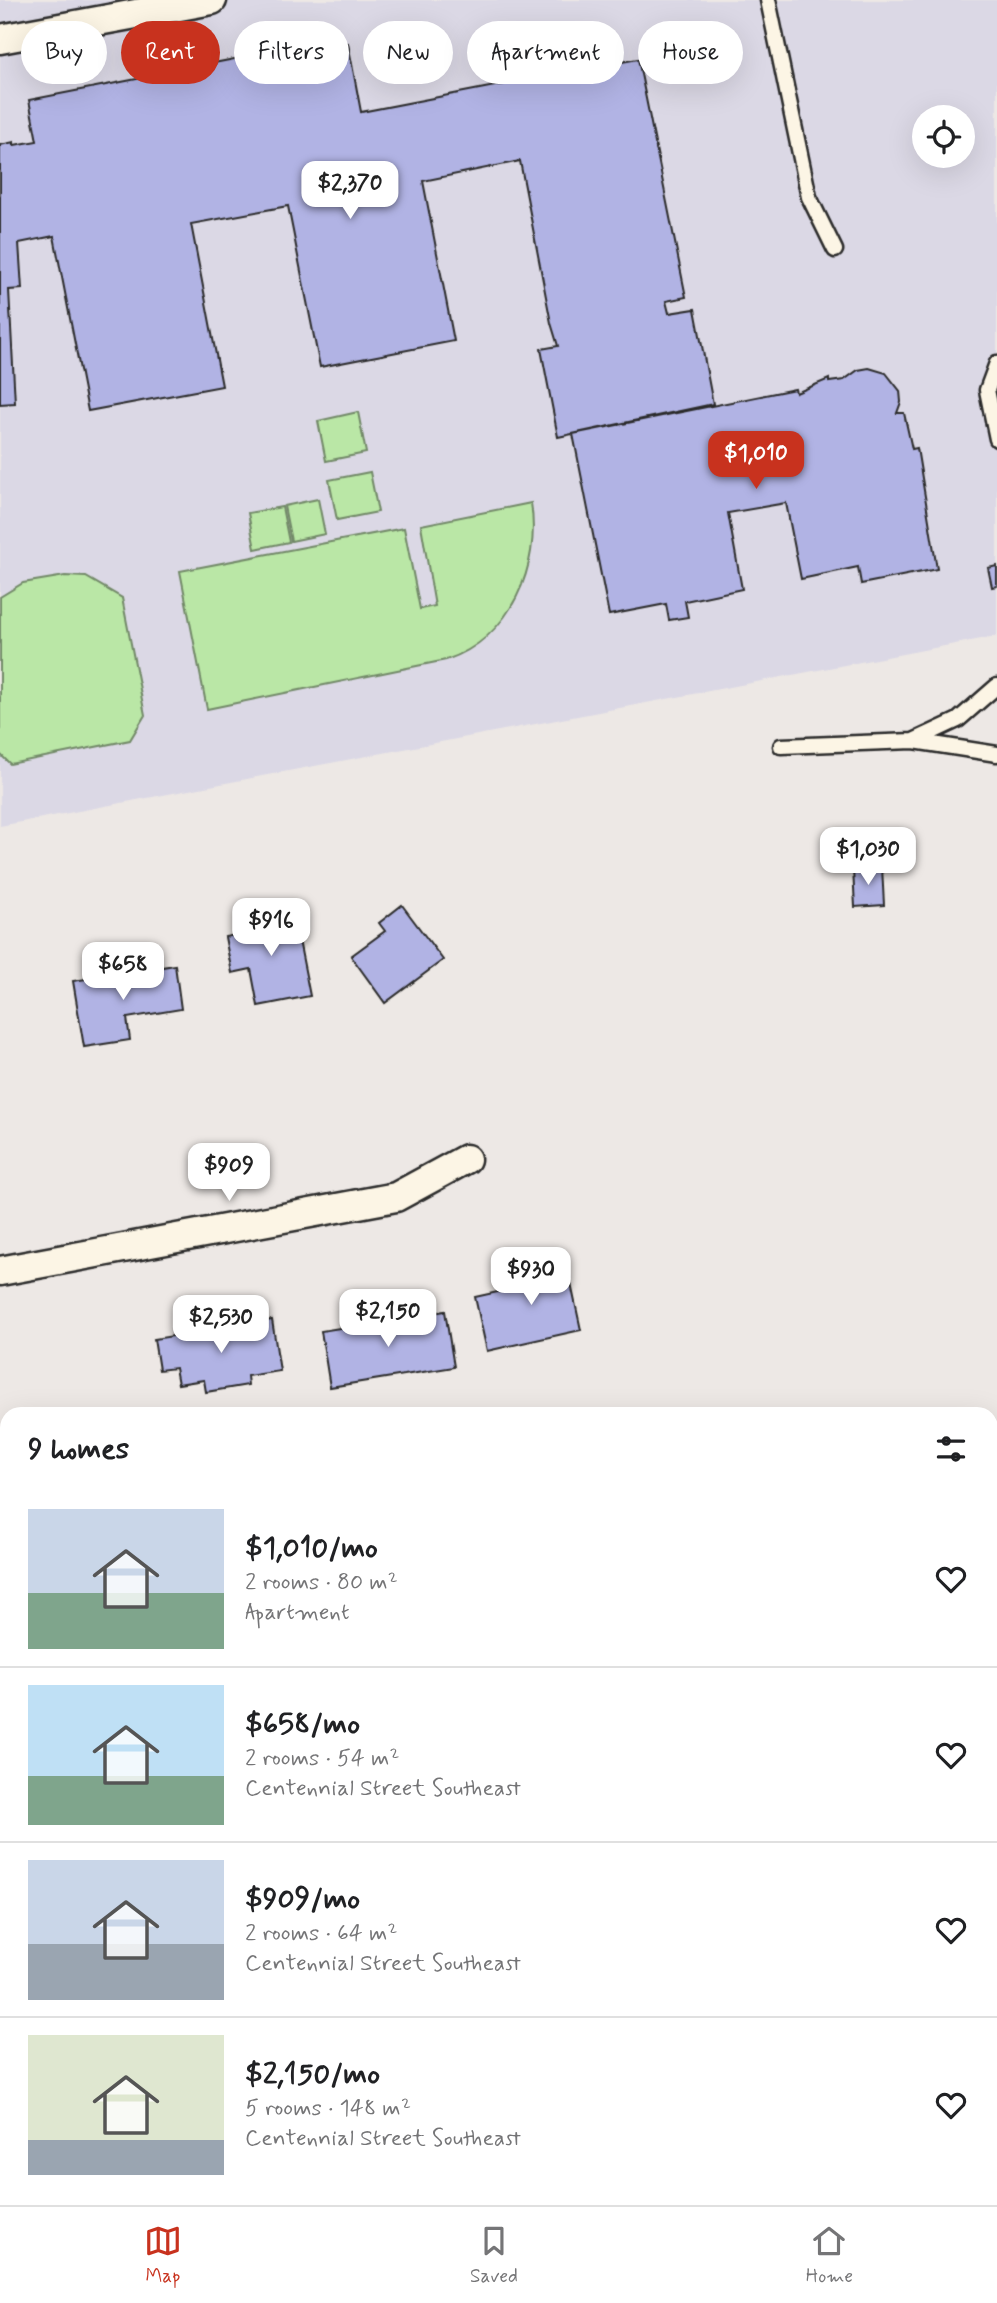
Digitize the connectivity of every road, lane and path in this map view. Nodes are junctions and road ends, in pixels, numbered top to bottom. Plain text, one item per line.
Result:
1 (212, 0) edge
2 (768, 0) edge
3 (0, 39) edge
4 (835, 250) dead end
5 (997, 363) edge
6 (997, 439) edge
7 (997, 686) edge
8 (913, 741) junction
9 (781, 746) dead end
10 (997, 754) edge
11 (466, 1159) dead end
12 (0, 1271) edge

1 - 3 street
2 - 4 lane
5 - 6 lane
7 - 8 lane
8 - 9 lane
8 - 10 lane
11 - 12 street

